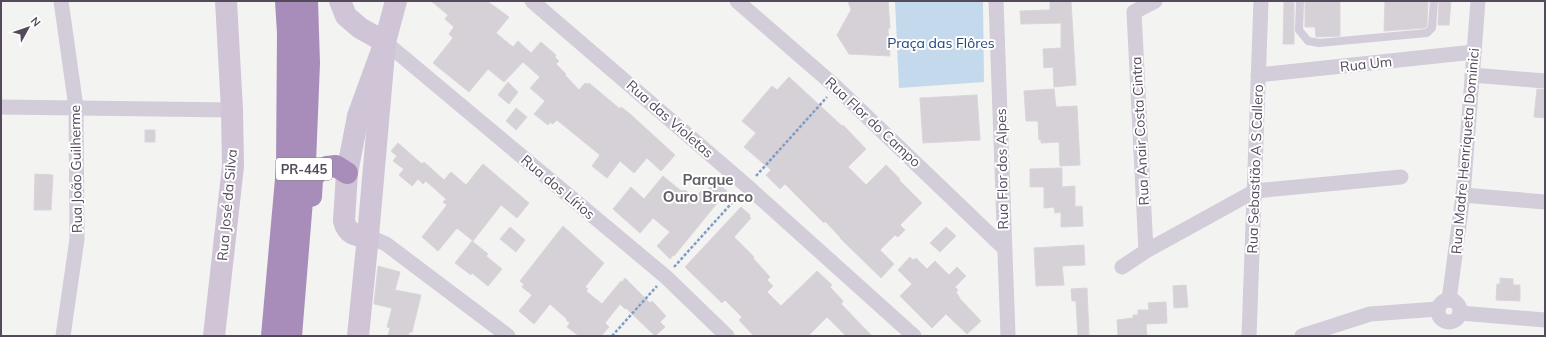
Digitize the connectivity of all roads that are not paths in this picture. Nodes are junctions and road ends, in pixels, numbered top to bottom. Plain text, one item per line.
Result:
1 (61, 1) edge
2 (226, 1) edge
3 (291, 1) edge
4 (340, 1) edge
5 (396, 1) edge
6 (532, 1) edge
7 (737, 1) edge
8 (996, 1) edge
9 (1155, 1) edge
10 (1261, 1) edge
11 (1300, 1) edge
12 (1434, 1) edge
13 (1478, 1) edge
14 (548, 7) edge
15 (385, 42) junction
16 (1474, 52) junction
17 (1258, 75) junction
18 (1472, 76) junction
19 (1545, 81) edge
20 (1, 107) edge
21 (76, 107) junction
22 (232, 110) junction
23 (347, 173) junction
24 (1401, 177) dead end
25 (1255, 191) junction
26 (1463, 196) junction
27 (1545, 202) edge
28 (368, 236) junction
29 (1004, 248) junction
30 (1146, 251) junction
31 (1122, 267) dead end
32 (1444, 305) junction
33 (1460, 313) junction
34 (1545, 320) edge
35 (1447, 329) edge
36 (63, 336) edge
37 (214, 336) edge
38 (272, 336) edge
39 (291, 336) edge
40 (296, 336) edge
41 (358, 336) edge
42 (508, 336) edge
43 (727, 336) edge
44 (914, 336) edge
45 (1008, 336) edge
46 (1249, 336) edge
47 (1302, 336) edge

1 - 21 street, Rua João Guilherme
2 - 22 street, Rua José da Silva
3 - 38 highway, PR-445
3 - 39 highway, PR-445
4 - 15 street
5 - 15 street
6 - 14 street, Rua das Violetas
7 - 29 street, Rua Flor do Campo
8 - 29 street, Rua Flor dos Alpes
9 - 30 street, Rua Anair Costa Cintra
10 - 17 street, Rua Sebastião A S Callero
11 - 12 lane
13 - 16 street, Rua Madre Henriqueta Dominici
14 - 44 street, Rua das Violetas
15 - 23 street
15 - 28 street
15 - 43 street, Rua dos Lírios
16 - 17 street, Rua Um
16 - 18 street, Rua Madre Henriqueta Dominici
17 - 25 street, Rua Sebastião A S Callero
18 - 19 street
18 - 26 street, Rua Madre Henriqueta Dominici
20 - 21 street
21 - 22 street
21 - 36 street, Rua João Guilherme
22 - 37 street, Rua José da Silva
23 - 28 street
23 - 40 highway
24 - 25 street
25 - 30 street
25 - 46 street, Rua Sebastião A S Callero
26 - 27 street
26 - 32 street, Rua Madre Henriqueta Dominici
28 - 41 street
28 - 42 street
29 - 45 street, Rua Flor dos Alpes
30 - 31 street
32 - 33 street
32 - 35 street
32 - 47 street
33 - 34 street
33 - 35 street

